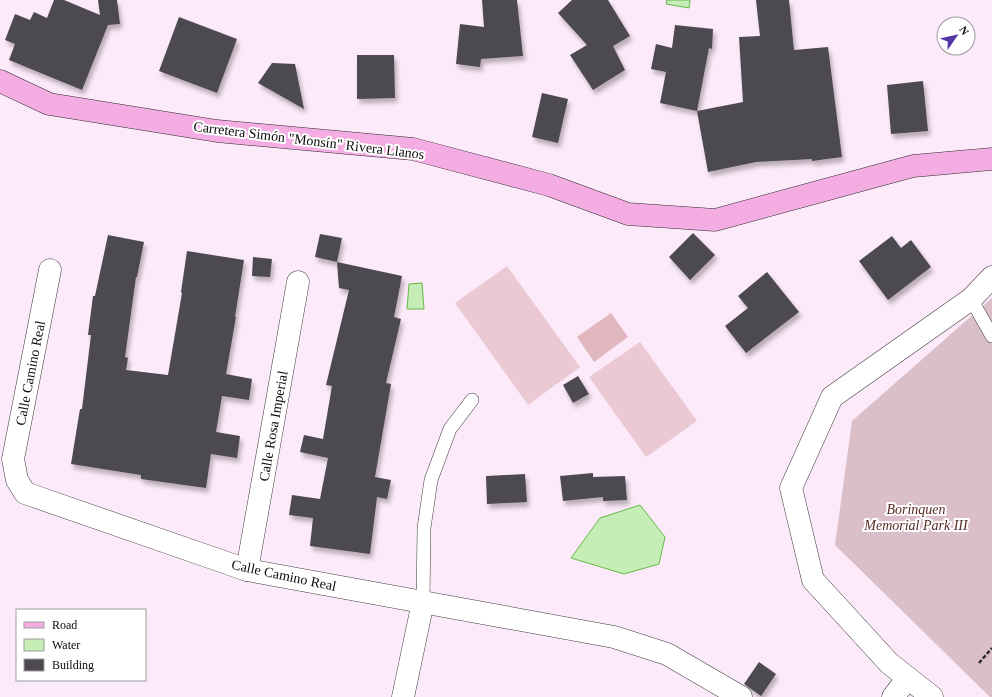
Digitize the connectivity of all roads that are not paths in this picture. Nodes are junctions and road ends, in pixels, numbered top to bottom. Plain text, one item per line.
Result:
1 (0, 81) edge
2 (992, 159) edge
3 (50, 270) dead end
4 (992, 277) edge
5 (298, 282) dead end
6 (971, 299) junction
7 (992, 336) edge
8 (472, 400) dead end
9 (247, 570) junction
10 (423, 602) junction
11 (908, 678) junction
12 (403, 697) edge
13 (741, 697) edge
14 (894, 697) edge
15 (932, 697) edge

1 - 2 street, Carretera Simón "Monsín" Rivera Llanos
3 - 9 street, Calle Camino Real
4 - 6 street
5 - 9 street, Calle Rosa Imperial
6 - 7 lane
6 - 11 street
8 - 10 lane
9 - 10 street, Calle Camino Real
10 - 12 street
10 - 13 street, Calle Camino Real
11 - 14 street
11 - 15 street

